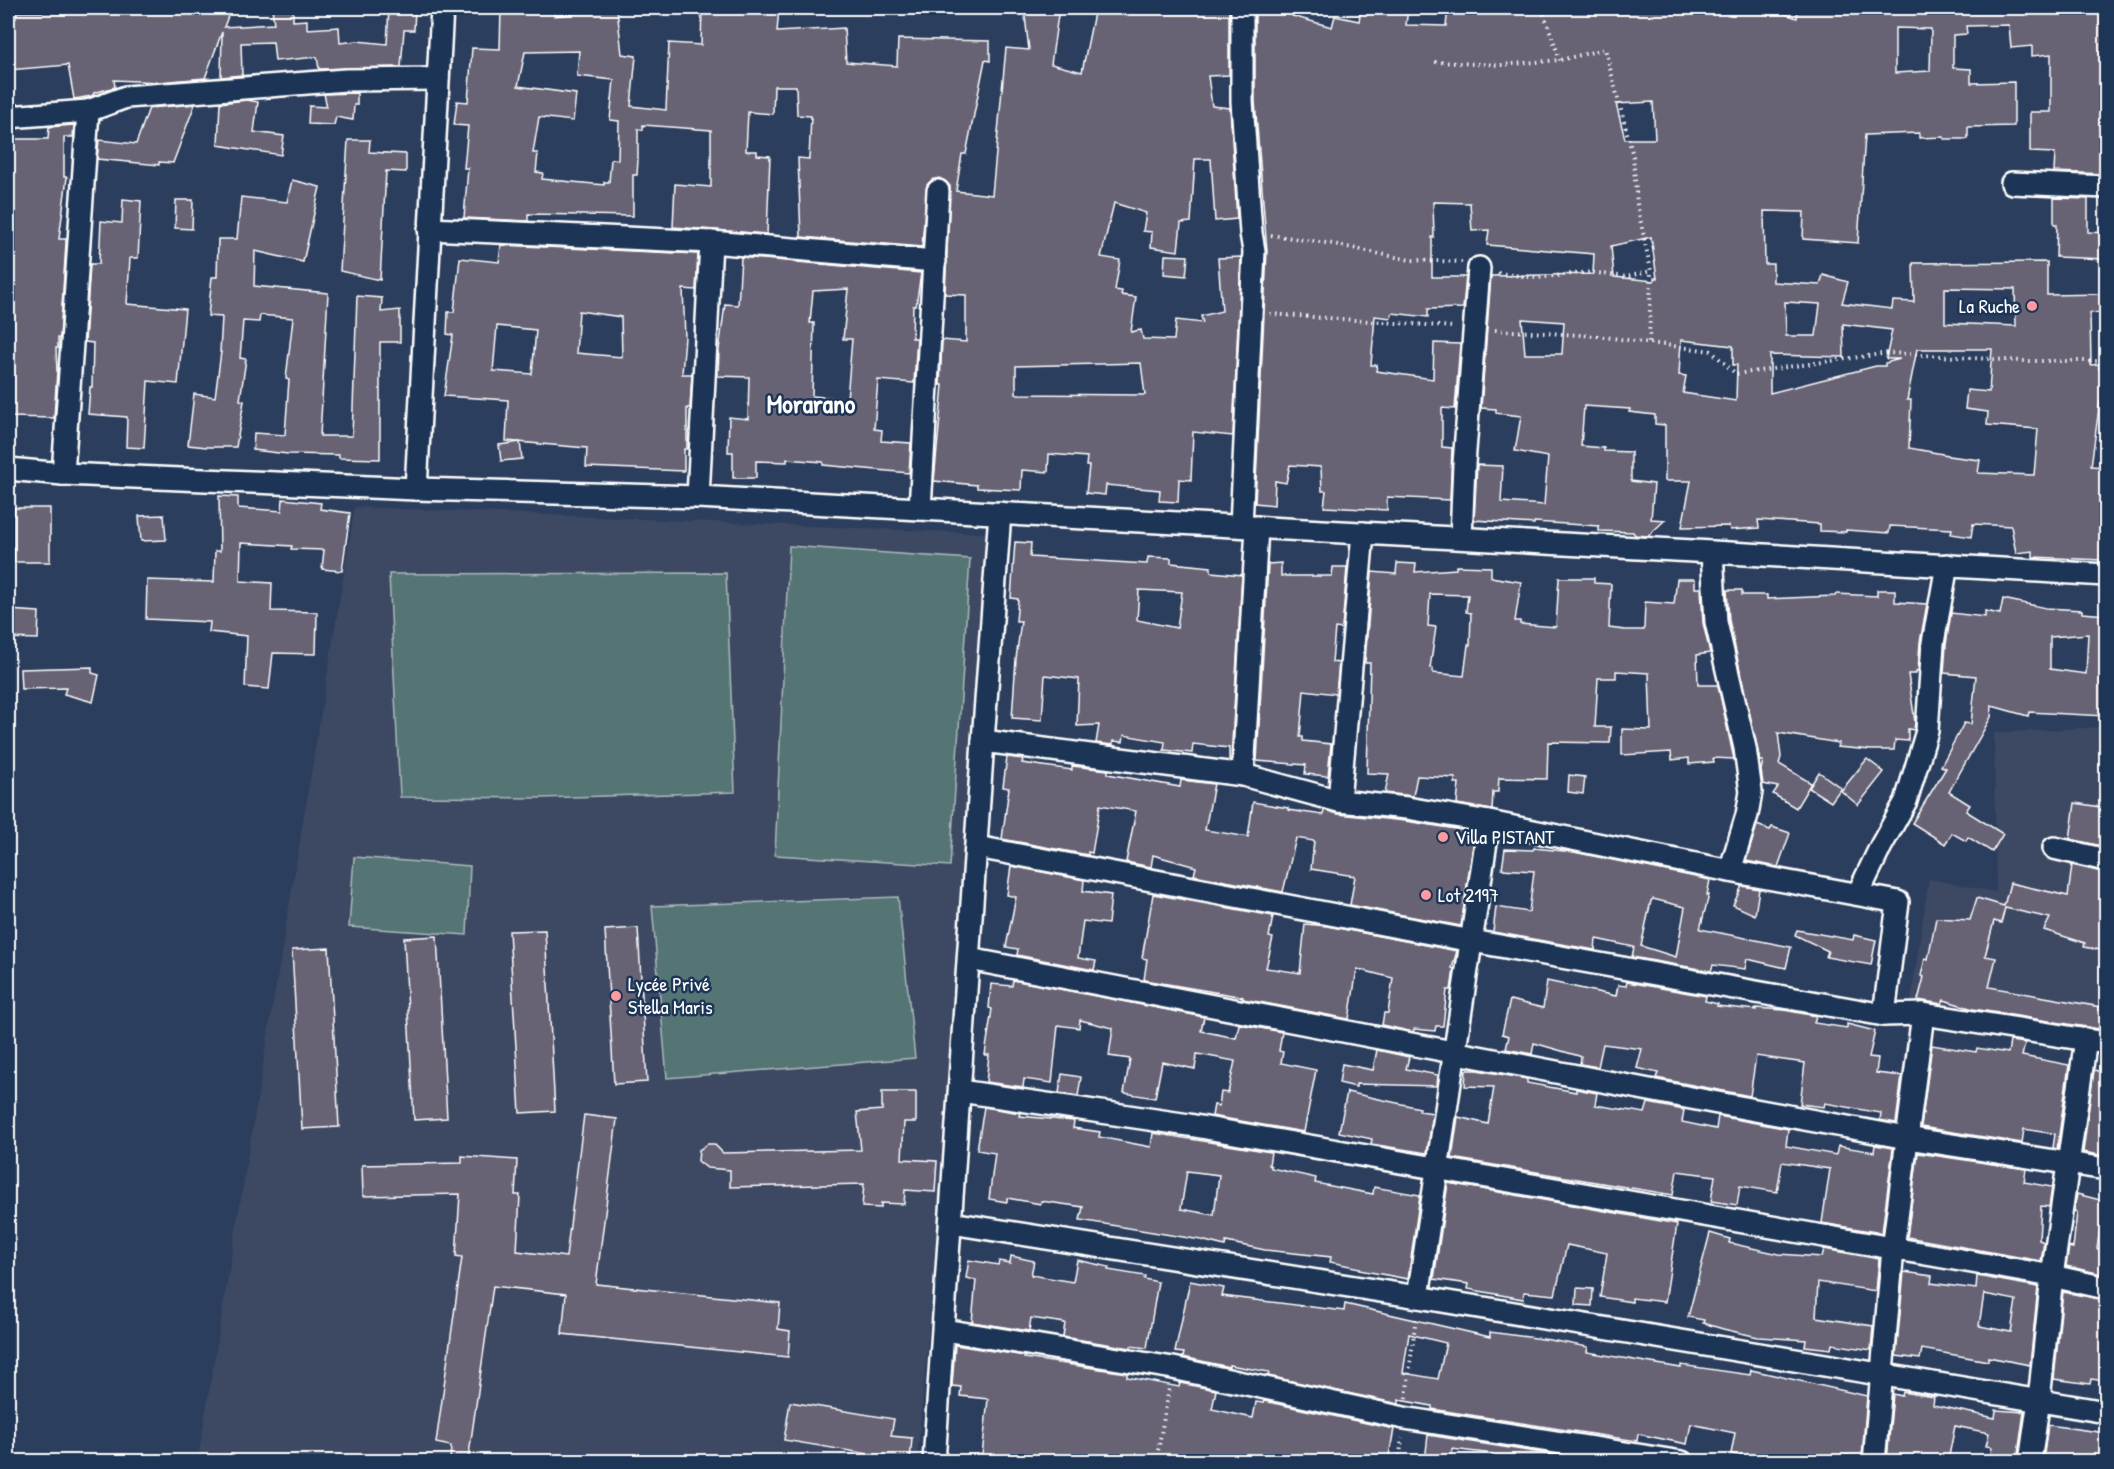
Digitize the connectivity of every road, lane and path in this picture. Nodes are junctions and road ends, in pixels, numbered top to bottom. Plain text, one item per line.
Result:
1 (442, 8) edge
2 (1242, 8) edge
3 (1542, 8) edge
4 (1560, 60) junction
5 (1435, 62) dead end
6 (438, 79) junction
7 (88, 111) junction
8 (8, 117) edge
9 (2012, 183) dead end
10 (2106, 187) edge
11 (938, 191) dead end
12 (429, 229) junction
13 (1251, 233) junction
14 (711, 242) junction
15 (935, 261) junction
16 (1479, 268) junction
17 (1651, 271) junction
18 (1250, 312) junction
19 (1476, 328) junction
20 (1649, 343) junction
21 (2106, 361) edge
22 (8, 469) edge
23 (63, 474) junction
24 (416, 489) junction
25 (698, 497) junction
26 (921, 509) junction
27 (1000, 513) junction
28 (1249, 527) junction
29 (1363, 533) junction
30 (1461, 538) junction
31 (1712, 552) junction
32 (1947, 565) junction
33 (2106, 575) edge
34 (982, 741) junction
35 (1243, 775) junction
36 (1339, 801) junction
37 (1489, 822) junction
38 (977, 846) junction
39 (2054, 848) dead end
40 (2106, 860) edge
41 (1730, 872) junction
42 (1858, 894) junction
43 (1472, 941) junction
44 (969, 959) junction
45 (1923, 1014) junction
46 (1884, 1015) junction
47 (2096, 1041) edge
48 (1455, 1051) junction
49 (960, 1091) junction
50 (1907, 1138) junction
51 (2068, 1163) junction
52 (1436, 1169) junction
53 (2106, 1169) edge
54 (951, 1223) junction
55 (1893, 1249) junction
56 (2052, 1276) junction
57 (2106, 1288) edge
58 (1418, 1298) junction
59 (944, 1330) junction
60 (1173, 1368) junction
61 (1882, 1376) junction
62 (2039, 1400) junction
63 (2106, 1412) edge
64 (1404, 1418) junction
65 (934, 1461) edge
66 (1156, 1461) edge
67 (1400, 1461) edge
68 (1682, 1461) edge
69 (1874, 1461) edge
70 (2030, 1461) edge

1 - 6 street
2 - 13 street
3 - 4 path
4 - 5 path
4 - 17 path
6 - 7 street
6 - 12 street
7 - 8 street
7 - 23 street
9 - 10 street
11 - 15 street
12 - 14 street
12 - 24 street
13 - 16 path
13 - 18 street
14 - 15 street
14 - 25 street
15 - 26 street
16 - 17 path
16 - 19 street
17 - 20 path
18 - 19 path
18 - 28 street
19 - 20 path
19 - 30 street
20 - 21 path
22 - 23 street
23 - 24 street
24 - 25 street
25 - 26 street
26 - 27 street
27 - 28 street
27 - 34 street
28 - 29 street
28 - 35 street
29 - 30 street
29 - 36 street
30 - 31 street
31 - 32 street
31 - 41 street
32 - 33 street
32 - 42 street
34 - 35 street
34 - 38 street
35 - 36 street
36 - 37 street
37 - 41 street
37 - 43 street
38 - 43 street
38 - 44 street
39 - 40 street
41 - 42 street
42 - 46 street
43 - 46 street
43 - 48 street
44 - 48 street
44 - 49 street
45 - 46 street
45 - 47 street
45 - 50 street
47 - 51 street
48 - 50 street
48 - 52 street
49 - 52 street
49 - 54 street
50 - 51 street
50 - 55 street
51 - 53 street
51 - 56 street
52 - 55 street
52 - 58 street
54 - 58 street
54 - 59 street
55 - 56 street
55 - 61 street
56 - 57 street
56 - 62 street
58 - 61 street
58 - 64 path
59 - 60 street
59 - 65 street
60 - 64 street
60 - 66 path
61 - 62 street
61 - 69 street
62 - 63 street
62 - 70 street
64 - 67 path
64 - 68 street

